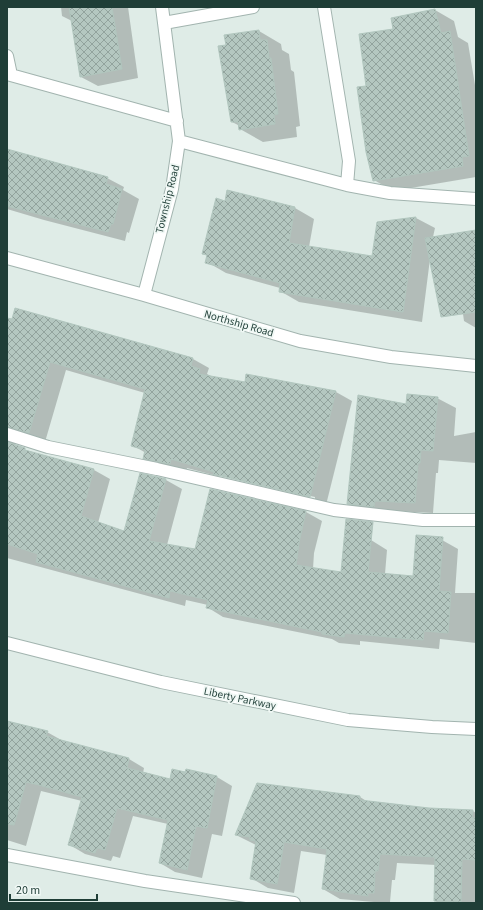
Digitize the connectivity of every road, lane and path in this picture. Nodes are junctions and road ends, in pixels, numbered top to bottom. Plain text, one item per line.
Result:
1 (162, 7) edge
2 (253, 7) edge
3 (324, 7) edge
4 (164, 23) junction
5 (7, 56) edge
6 (9, 75) edge
7 (176, 121) junction
8 (179, 141) junction
9 (347, 185) junction
10 (476, 199) edge
11 (7, 258) edge
12 (144, 295) junction
13 (476, 366) edge
14 (7, 434) edge
15 (476, 520) edge
16 (7, 643) edge
17 (476, 729) edge
18 (7, 855) edge
19 (294, 903) edge

1 - 4 street, Township Road
2 - 4 street
3 - 9 street
4 - 7 street, Township Road
5 - 6 street
6 - 7 street
7 - 8 street, Township Road
8 - 9 street
8 - 12 street, Township Road
9 - 10 street
11 - 12 street, Northship Road
12 - 13 street, Northship Road
14 - 15 street
16 - 17 street, Liberty Parkway
18 - 19 street

